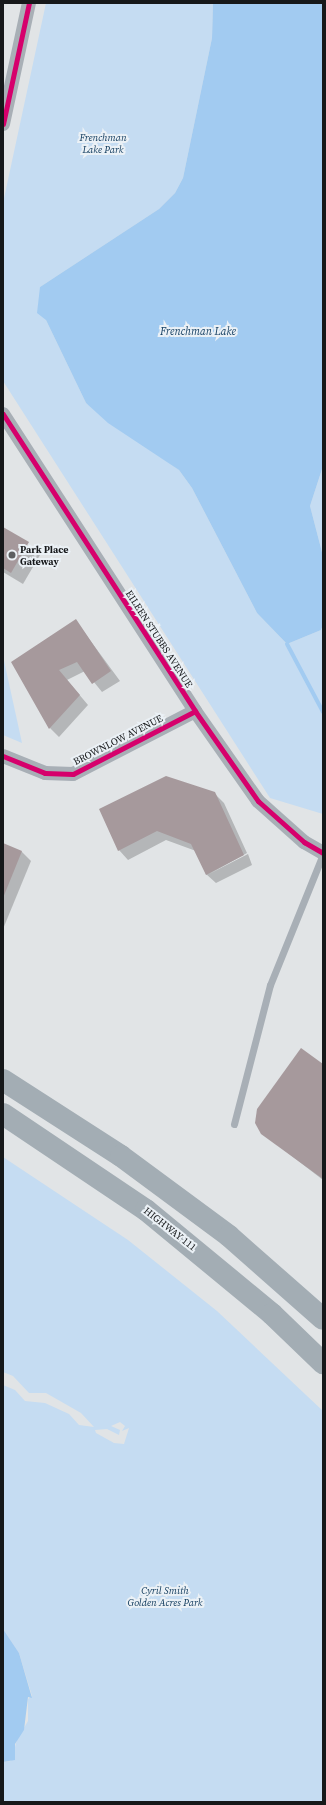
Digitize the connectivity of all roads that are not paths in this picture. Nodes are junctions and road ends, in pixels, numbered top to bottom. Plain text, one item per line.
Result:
1 (29, 3) edge
2 (3, 124) edge
3 (3, 414) edge
4 (195, 711) junction
5 (3, 756) edge
6 (323, 853) edge
7 (3, 1080) edge
8 (3, 1114) edge
9 (234, 1124) dead end
10 (323, 1319) edge
11 (323, 1363) edge

1 - 2 street
3 - 4 street, EILEEN STUBBS AVENUE
4 - 5 street, BROWNLOW AVENUE
4 - 6 street, EILEEN STUBBS AVENUE
6 - 9 lane
7 - 10 highway
8 - 11 highway, HIGHWAY 111

